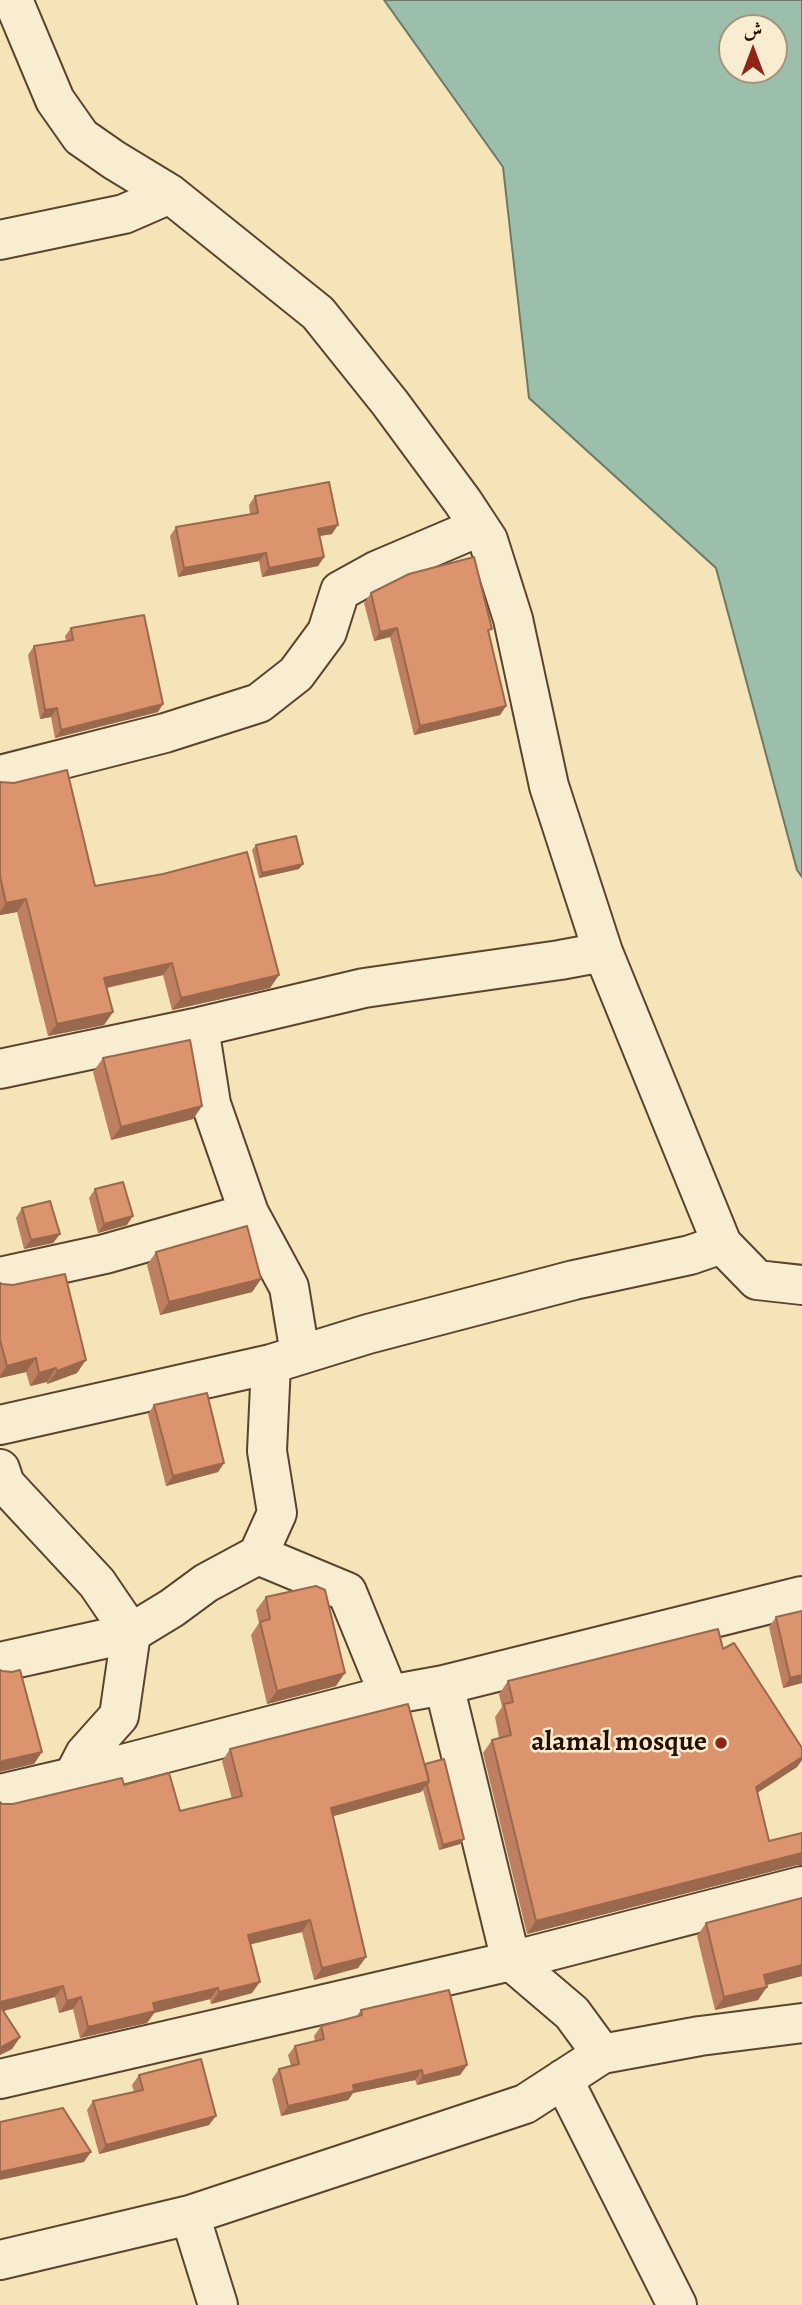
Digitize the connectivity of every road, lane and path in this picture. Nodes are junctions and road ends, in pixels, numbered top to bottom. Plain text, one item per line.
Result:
1 (13, 0) edge
2 (170, 194) junction
3 (0, 240) edge
4 (479, 527) junction
5 (0, 775) edge
6 (603, 952) junction
7 (199, 1027) junction
8 (0, 1069) edge
9 (249, 1213) junction
10 (722, 1244) junction
11 (0, 1277) edge
12 (802, 1285) edge
13 (286, 1359) junction
14 (0, 1425) edge
15 (0, 1469) edge
16 (258, 1555) junction
17 (802, 1596) edge
18 (131, 1633) junction
19 (0, 1662) edge
20 (444, 1685) junction
21 (389, 1695) junction
22 (73, 1777) junction
23 (0, 1794) edge
24 (802, 1886) edge
25 (511, 1961) junction
26 (802, 2023) edge
27 (602, 2054) junction
28 (0, 2079) edge
29 (563, 2079) junction
30 (190, 2215) junction
31 (0, 2260) edge
32 (218, 2305) edge
33 (677, 2305) edge

1 - 2 street
2 - 3 street
2 - 4 street
4 - 5 street
4 - 6 street
6 - 7 street
6 - 10 street
7 - 8 street
7 - 9 street
9 - 11 street
9 - 13 street
10 - 12 street
10 - 13 street
13 - 14 street
13 - 16 street
15 - 18 street
16 - 18 street
16 - 21 street
17 - 20 street
18 - 19 street
18 - 22 street
20 - 21 street
20 - 25 street
21 - 22 street
22 - 23 street
24 - 25 street
25 - 27 street
25 - 28 street
26 - 27 street
27 - 29 street
29 - 30 street
29 - 33 street
30 - 31 street
30 - 32 street

